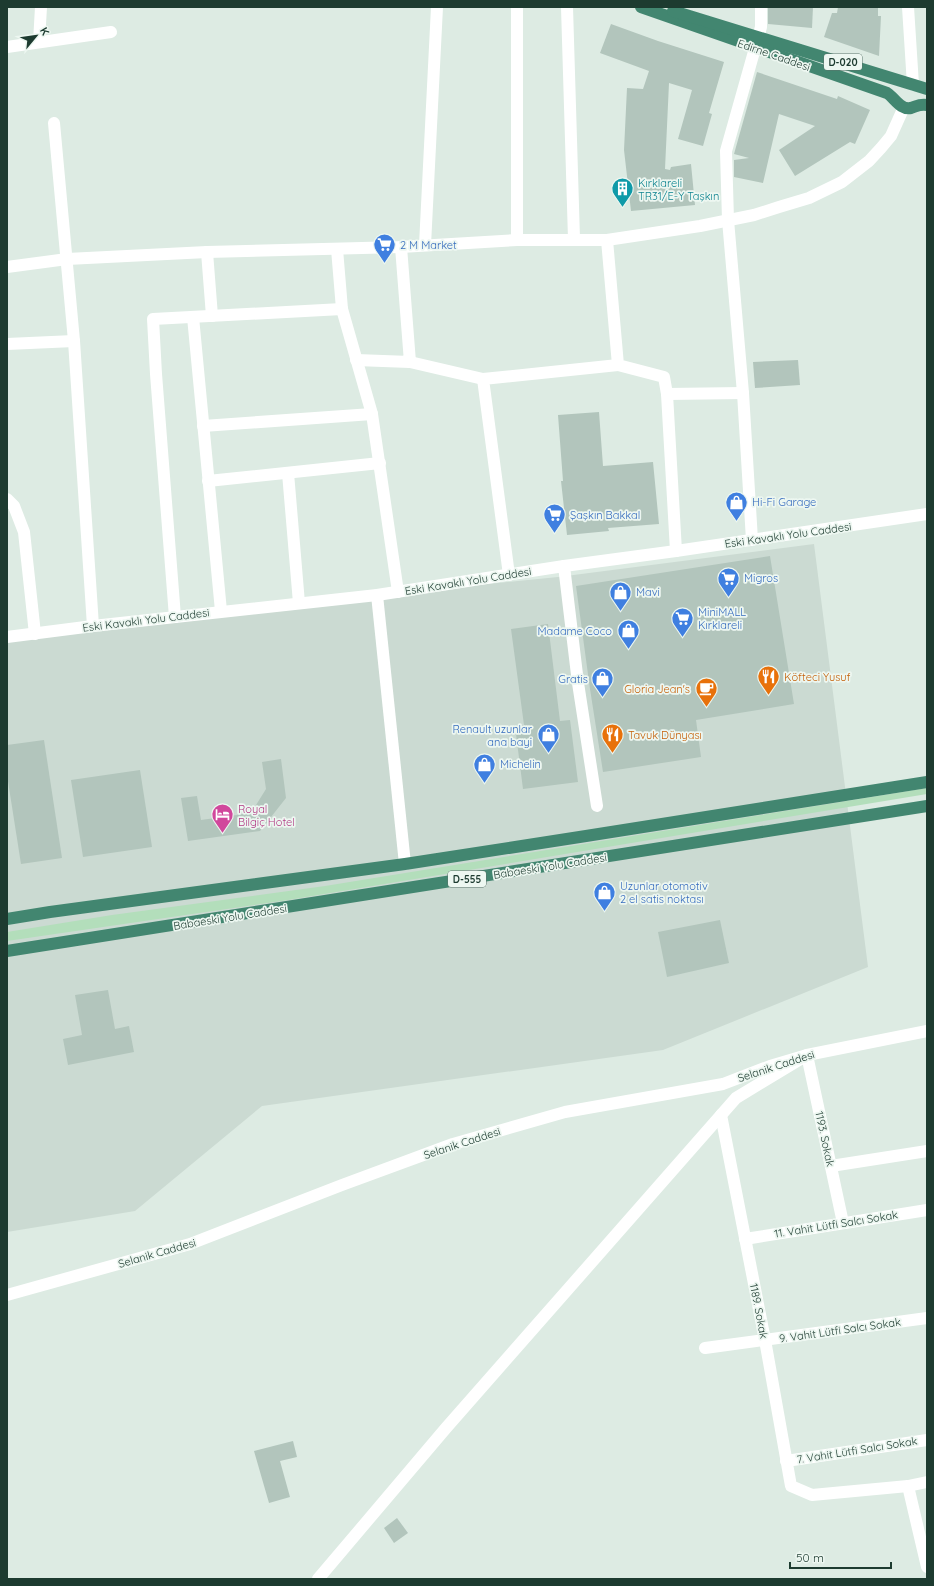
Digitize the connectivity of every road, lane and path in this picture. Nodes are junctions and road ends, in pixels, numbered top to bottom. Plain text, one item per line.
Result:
1 (41, 7) edge
2 (437, 7) edge
3 (517, 7) edge
4 (568, 7) edge
5 (641, 7) edge
6 (665, 7) edge
7 (761, 7) edge
8 (908, 7) edge
9 (111, 32) dead end
10 (39, 42) junction
11 (756, 42) junction
12 (7, 47) edge
13 (916, 86) edge
14 (894, 98) junction
15 (915, 106) edge
16 (54, 124) dead end
17 (728, 220) junction
18 (574, 239) junction
19 (517, 240) junction
20 (607, 240) junction
21 (425, 246) junction
22 (401, 247) junction
23 (337, 249) junction
24 (207, 252) junction
25 (67, 259) junction
26 (7, 267) edge
27 (342, 309) junction
28 (212, 316) junction
29 (193, 317) junction
30 (74, 341) junction
31 (7, 344) edge
32 (356, 360) junction
33 (410, 362) junction
34 (618, 365) junction
35 (483, 379) junction
36 (743, 393) junction
37 (667, 394) junction
38 (372, 414) junction
39 (203, 426) junction
40 (380, 463) junction
41 (288, 473) junction
42 (208, 480) junction
43 (7, 499) edge
44 (927, 514) edge
45 (752, 540) junction
46 (676, 551) junction
47 (564, 566) junction
48 (509, 575) junction
49 (398, 592) junction
50 (377, 595) junction
51 (299, 603) junction
52 (221, 612) junction
53 (175, 617) junction
54 (93, 626) junction
55 (35, 634) junction
56 (7, 638) edge
57 (927, 782) edge
58 (598, 806) dead end
59 (927, 806) edge
60 (405, 864) junction
61 (7, 919) edge
62 (7, 951) edge
63 (927, 1030) edge
64 (807, 1055) junction
65 (721, 1115) junction
66 (927, 1151) edge
67 (831, 1166) junction
68 (927, 1210) edge
69 (843, 1223) junction
70 (745, 1239) junction
71 (7, 1294) edge
72 (927, 1318) edge
73 (765, 1340) junction
74 (704, 1348) dead end
75 (927, 1440) edge
76 (786, 1461) junction
77 (927, 1482) edge
78 (908, 1486) junction
79 (927, 1567) edge
80 (318, 1579) edge

1 - 10 street
2 - 21 street
3 - 19 street
4 - 18 street
5 - 11 highway, Edirne Caddesi
6 - 11 highway, Edirne Caddesi / D-020
7 - 11 street
8 - 13 street
9 - 10 street
10 - 12 street
11 - 13 highway, Edirne Caddesi / D-020
11 - 14 highway, Edirne Caddesi
11 - 17 street
13 - 14 highway
13 - 15 highway
14 - 15 highway, Edirne Caddesi
15 - 17 street
16 - 25 street
17 - 20 street
17 - 36 street
18 - 19 street
18 - 20 street
19 - 21 street
20 - 34 street
21 - 22 street
22 - 23 street
22 - 33 street
23 - 24 street
23 - 27 street
24 - 25 street
24 - 28 street
25 - 26 street
25 - 30 street
27 - 28 street
27 - 32 street
28 - 29 street
29 - 39 street
29 - 53 street
30 - 31 street
30 - 54 street
32 - 33 street
32 - 38 street
33 - 35 street
34 - 35 street
34 - 37 street
35 - 48 street
36 - 37 street
36 - 45 street
37 - 46 street
38 - 39 street
38 - 40 street
39 - 42 street
40 - 41 street
40 - 49 street
41 - 42 street
41 - 51 street
42 - 52 street
43 - 55 street
44 - 45 street, Eski Kavaklı Yolu Caddesi
45 - 46 street, Eski Kavaklı Yolu Caddesi
46 - 47 street, Eski Kavaklı Yolu Caddesi
47 - 48 street, Eski Kavaklı Yolu Caddesi
47 - 58 street
48 - 49 street, Eski Kavaklı Yolu Caddesi
49 - 50 street, Eski Kavaklı Yolu Caddesi
50 - 51 street, Eski Kavaklı Yolu Caddesi
50 - 60 street
51 - 52 street, Eski Kavaklı Yolu Caddesi
52 - 53 street, Eski Kavaklı Yolu Caddesi
53 - 54 street, Eski Kavaklı Yolu Caddesi
54 - 55 street, Eski Kavaklı Yolu Caddesi
55 - 56 street, Eski Kavaklı Yolu Caddesi
57 - 60 highway, D-555
59 - 62 highway, Babaeski Yolu Caddesi / D-555
60 - 61 highway, D-555
63 - 64 street, Selanik Caddesi
64 - 65 street
64 - 67 street, 1193. Sokak
64 - 71 street, Selanik Caddesi
65 - 70 street, 1189. Sokak
65 - 80 street
66 - 67 street
67 - 69 street, 1193. Sokak
68 - 69 street, 11. Vahit Lütfi Salcı Sokak
69 - 70 street, 11. Vahit Lütfi Salcı Sokak
70 - 73 street, 1189. Sokak
72 - 73 street, 9. Vahit Lütfi Salcı Sokak
73 - 74 street, 9. Vahit Lütfi Salcı Sokak
73 - 76 street, 1189. Sokak
75 - 76 street, 7. Vahit Lütfi Salcı Sokak
76 - 78 street, 1189. Sokak
77 - 78 street
78 - 79 street

